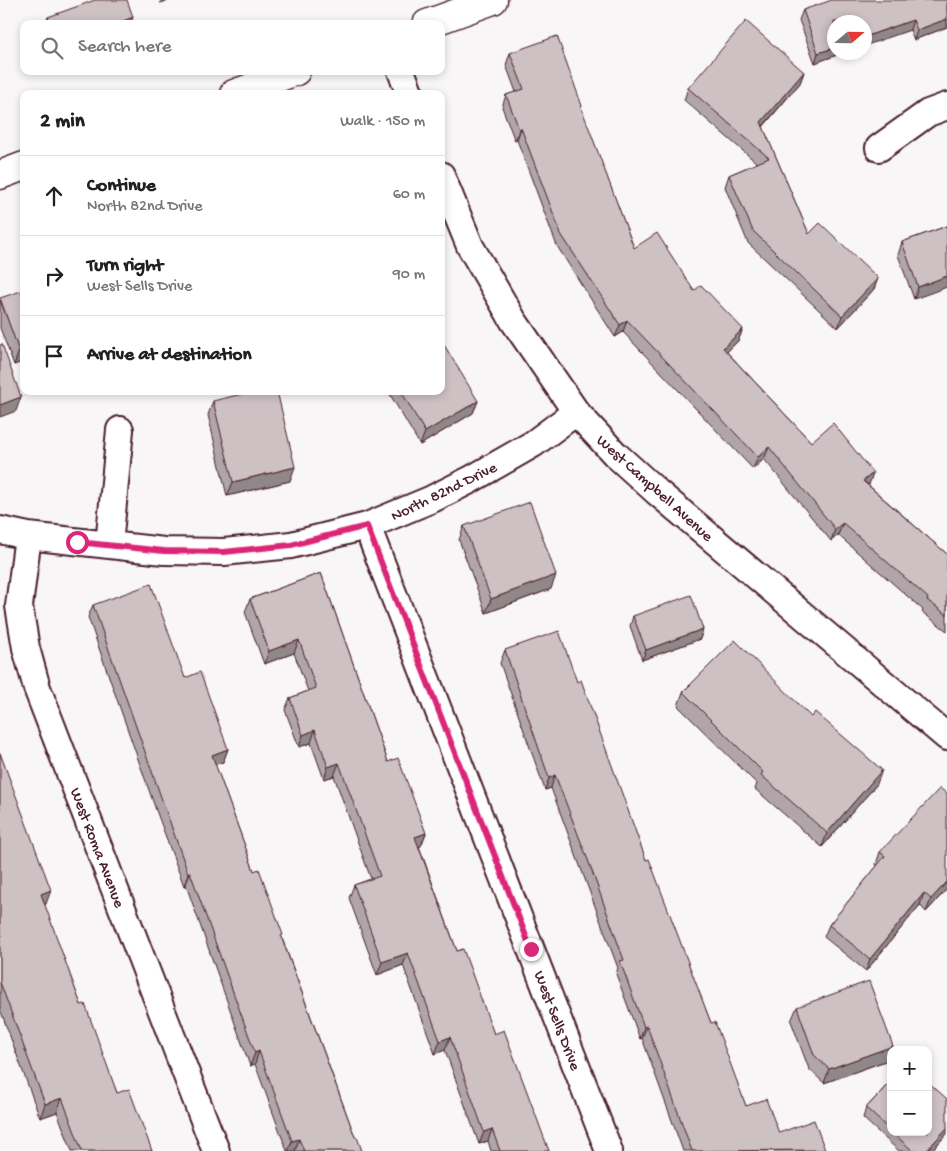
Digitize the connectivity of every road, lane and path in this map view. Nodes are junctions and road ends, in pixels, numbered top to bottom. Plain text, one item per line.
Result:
1 (493, 0) edge
2 (438, 20) edge
3 (285, 75) edge
4 (403, 75) edge
5 (245, 90) edge
6 (409, 90) edge
7 (947, 106) edge
8 (879, 148) dead end
9 (20, 168) edge
10 (0, 175) edge
11 (445, 185) edge
12 (576, 412) junction
13 (120, 430) dead end
14 (367, 526) junction
15 (0, 530) edge
16 (28, 536) junction
17 (109, 546) junction
18 (947, 737) edge
19 (216, 1151) edge
20 (609, 1151) edge

1 - 2 main road
3 - 5 main road
4 - 6 street
7 - 8 street
9 - 10 main road
11 - 12 street, West Campbell Avenue
12 - 14 street, North 82nd Drive
12 - 18 street, West Campbell Avenue
13 - 17 street
14 - 17 street, North 82nd Drive
14 - 20 street, West Sells Drive
15 - 16 street, North 82nd Drive
16 - 17 street, North 82nd Drive
16 - 19 street, West Roma Avenue

